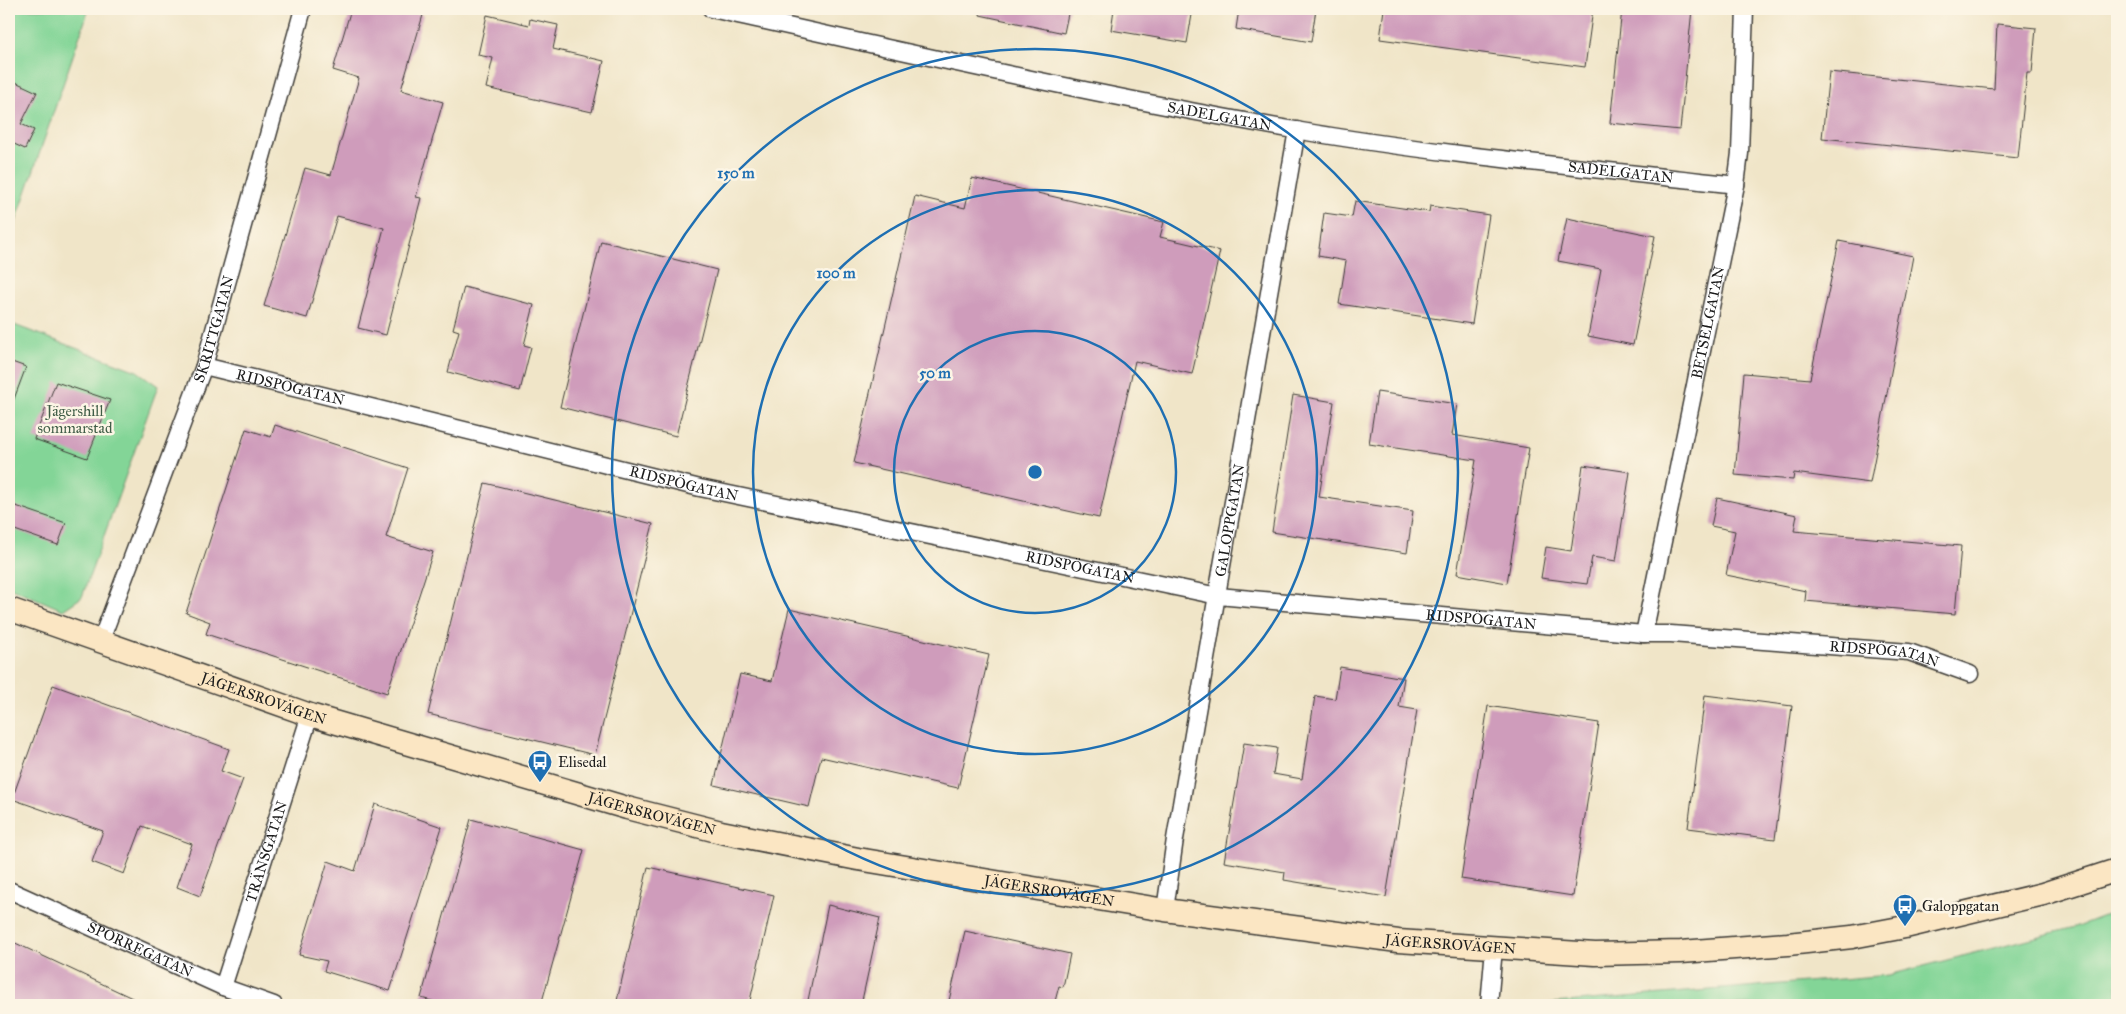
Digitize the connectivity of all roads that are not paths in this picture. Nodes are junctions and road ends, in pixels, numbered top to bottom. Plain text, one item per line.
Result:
1 (303, 9) edge
2 (711, 9) edge
3 (1745, 9) edge
4 (1297, 130) junction
5 (1736, 185) junction
6 (204, 366) junction
7 (1218, 596) junction
8 (9, 609) edge
9 (1644, 634) junction
10 (100, 642) junction
11 (1970, 674) dead end
12 (310, 715) junction
13 (2117, 870) edge
14 (9, 890) edge
15 (1165, 910) junction
16 (1494, 948) junction
17 (223, 987) junction
18 (274, 1005) edge
19 (1489, 1005) edge

1 - 6 street, SKRITTGATAN
2 - 4 street, SADELGATAN
3 - 5 street, BETSELGATAN
4 - 5 street, SADELGATAN
4 - 7 street, GALOPPGATAN
5 - 9 street, BETSELGATAN
6 - 7 street, RIDSPÖGATAN
6 - 10 street, SKRITTGATAN
7 - 9 street, RIDSPÖGATAN
7 - 15 street, GALOPPGATAN
8 - 10 street, JÄGERSROVÄGEN
9 - 11 street, RIDSPÖGATAN
10 - 12 street, JÄGERSROVÄGEN
12 - 15 street, JÄGERSROVÄGEN
12 - 17 street, TRÄNSGATAN
13 - 16 street, JÄGERSROVÄGEN
14 - 17 street, SPORREGATAN
15 - 16 street, JÄGERSROVÄGEN
16 - 19 street
17 - 18 street, SPORREGATAN

